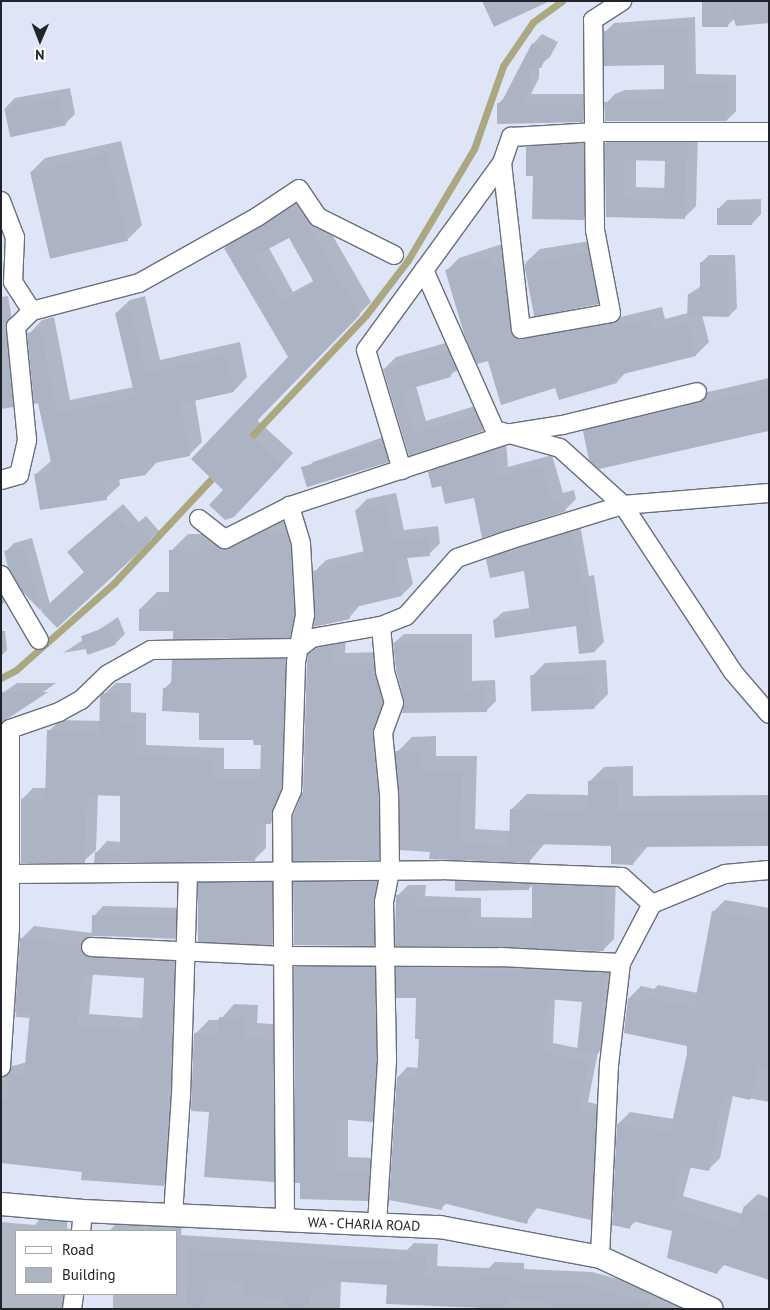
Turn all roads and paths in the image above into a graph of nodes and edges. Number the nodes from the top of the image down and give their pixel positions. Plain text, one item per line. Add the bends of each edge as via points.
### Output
1 (622, 1) edge
2 (596, 132) junction
3 (769, 132) edge
4 (502, 164) junction
5 (1, 201) edge
6 (394, 255) dead end
7 (424, 270) junction
8 (7, 283) edge
9 (32, 310) junction
10 (697, 392) dead end
11 (512, 433) junction
12 (402, 470) junction
13 (1, 480) edge
14 (769, 493) edge
15 (623, 505) junction
16 (290, 506) junction
17 (198, 519) dead end
18 (1, 575) edge
19 (381, 626) junction
20 (39, 640) dead end
21 (299, 648) junction
22 (769, 714) edge
23 (6, 730) edge
24 (769, 870) edge
25 (390, 871) junction
26 (284, 872) junction
27 (11, 874) junction
28 (188, 875) junction
29 (652, 904) junction
30 (91, 947) dead end
31 (186, 952) junction
32 (284, 956) junction
33 (386, 956) junction
34 (621, 963) junction
35 (1, 1067) edge
36 (1, 1204) edge
37 (173, 1215) junction
38 (286, 1220) junction
39 (82, 1221) edge
40 (377, 1224) junction
41 (600, 1257) junction
42 (74, 1295) edge
43 (72, 1309) edge
44 (712, 1309) edge

1 - 2 street via 594,20
2 - 3 street
2 - 4 street via 511,137
2 - 4 street via 595,230 611,313 521,328
4 - 7 street
5 - 8 street via 15,237
6 - 9 street via 318,217 299,189 257,217 139,283
7 - 11 street via 495,430
7 - 12 street via 366,350
8 - 9 street
9 - 13 street via 16,327 27,440 19,475
10 - 11 street via 562,425
11 - 12 street
11 - 15 street via 560,448
12 - 16 street
14 - 15 street
15 - 19 street via 457,558 406,616
15 - 22 street via 733,672
16 - 17 street via 225,539
16 - 21 street via 302,552 305,616
18 - 20 street
19 - 21 street via 312,638
19 - 25 street via 385,671 394,703 383,733 389,794
21 - 23 street via 151,650 108,674 81,700 59,712
21 - 26 street via 292,791 282,814
23 - 27 street
24 - 29 street via 725,874
25 - 26 street
25 - 29 street via 622,877
25 - 33 street via 384,902
26 - 28 street
26 - 32 street
27 - 28 street
27 - 35 street
28 - 31 street
29 - 34 street
30 - 31 street
31 - 32 street
31 - 37 street
32 - 33 street
32 - 38 street
33 - 34 street
33 - 40 street via 387,1059
34 - 41 street via 609,1064
36 - 39 street, WA - CHARIA ROAD
37 - 38 street, WA - CHARIA ROAD
37 - 39 street, WA - CHARIA ROAD
38 - 40 street, WA - CHARIA ROAD
40 - 41 street, WA - CHARIA ROAD via 440,1227
41 - 44 street, WA - CHARIA ROAD
42 - 43 street

